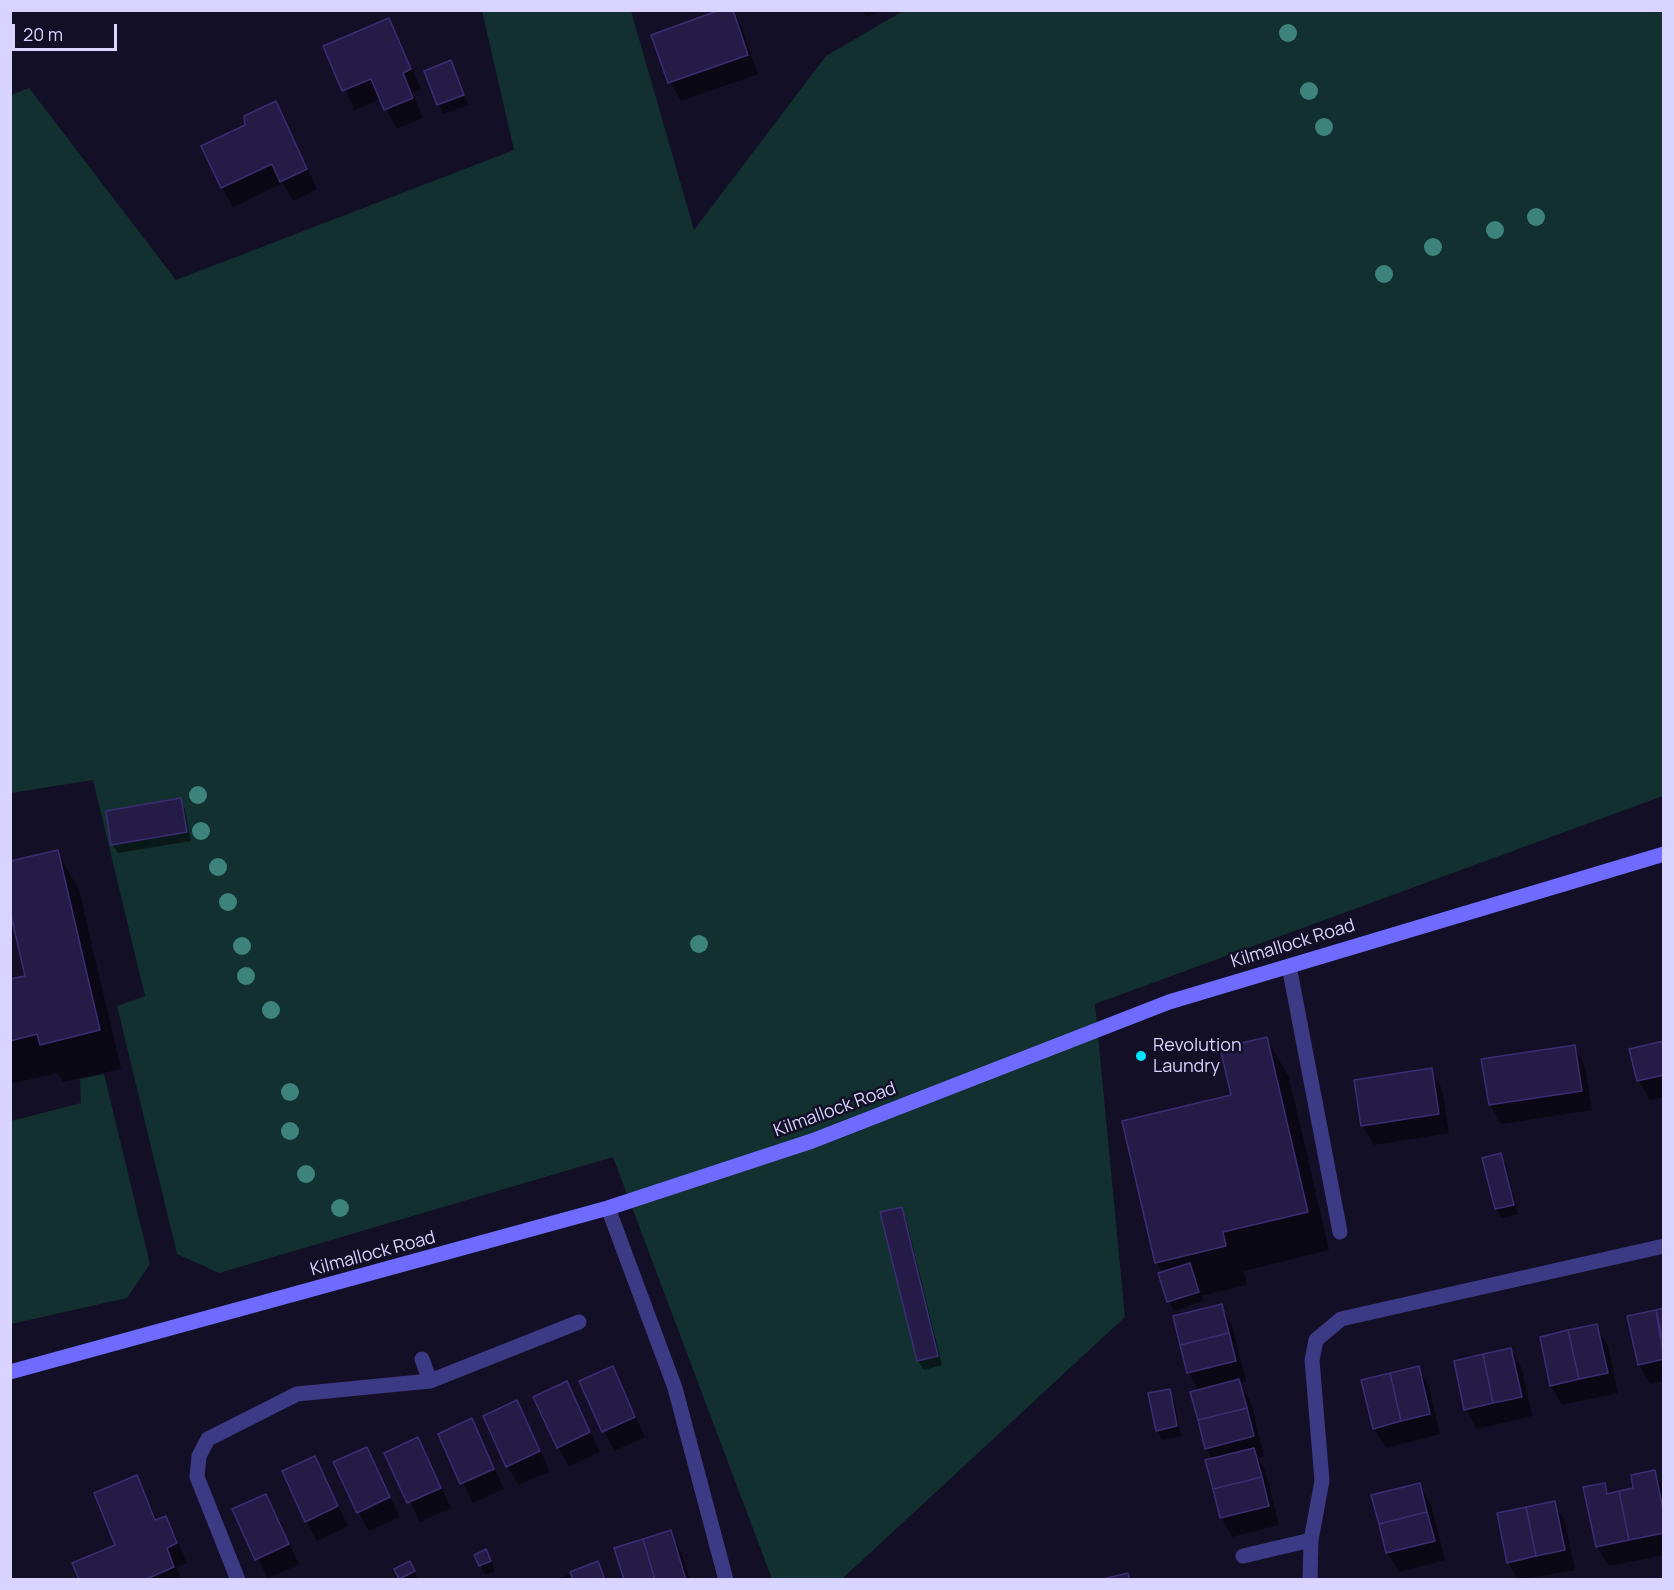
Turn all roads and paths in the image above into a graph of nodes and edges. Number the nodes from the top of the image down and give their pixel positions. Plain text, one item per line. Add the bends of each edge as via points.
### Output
1 (1664, 854) edge
2 (1289, 966) junction
3 (608, 1208) junction
4 (1340, 1232) dead end
5 (1664, 1246) edge
6 (579, 1322) dead end
7 (422, 1359) dead end
8 (10, 1372) edge
9 (430, 1381) junction
10 (1311, 1540) junction
11 (1243, 1556) dead end
12 (238, 1580) edge
13 (726, 1580) edge
14 (1310, 1580) edge

1 - 2 main road, Kilmallock Road
2 - 3 main road, Kilmallock Road via 1169,1002 812,1141
2 - 4 street
3 - 8 main road, Kilmallock Road
3 - 13 street via 675,1388
5 - 10 street via 1341,1319 1316,1340 1312,1360 1322,1481
6 - 9 street
7 - 9 street
9 - 12 street via 297,1394 208,1439 199,1456 197,1477
10 - 11 street
10 - 14 street

